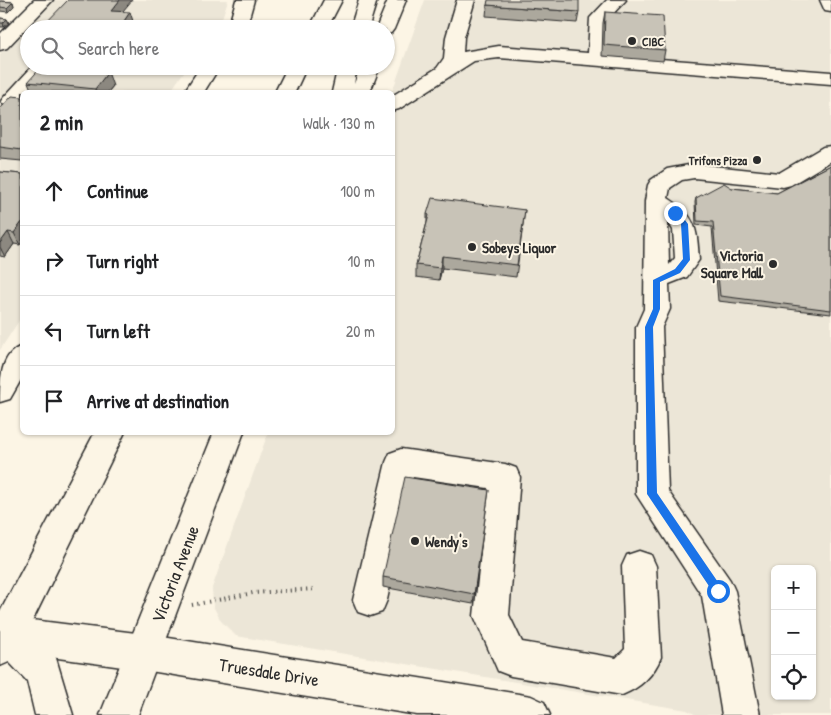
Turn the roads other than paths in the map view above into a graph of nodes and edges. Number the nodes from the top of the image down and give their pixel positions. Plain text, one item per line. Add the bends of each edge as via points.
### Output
1 (44, 0) edge
2 (245, 0) edge
3 (332, 0) edge
4 (368, 0) edge
5 (397, 0) edge
6 (466, 0) edge
7 (617, 0) edge
8 (829, 0) edge
9 (831, 7) edge
10 (24, 20) edge
11 (240, 20) edge
12 (322, 20) edge
13 (362, 20) edge
14 (389, 20) edge
15 (20, 24) edge
16 (0, 44) edge
17 (596, 60) junction
18 (446, 69) junction
19 (34, 75) edge
20 (206, 75) edge
21 (294, 75) edge
22 (346, 75) edge
23 (367, 75) edge
24 (831, 78) edge
25 (21, 90) edge
26 (195, 90) edge
27 (286, 90) edge
28 (342, 90) edge
29 (361, 90) edge
30 (20, 91) edge
31 (20, 102) edge
32 (395, 103) edge
33 (831, 152) edge
34 (20, 359) edge
35 (0, 391) edge
36 (108, 435) edge
37 (228, 435) edge
38 (639, 566) dead end
39 (370, 600) dead end
40 (2, 638) edge
41 (144, 652) junction
42 (54, 715) edge
43 (119, 715) edge
44 (531, 715) edge
45 (741, 715) edge

1 - 10 main road
2 - 11 main road
3 - 12 main road
4 - 13 main road
5 - 14 main road
6 - 18 main road via 454,37 453,58
7 - 17 main road via 599,18
8 - 9 main road
15 - 16 main road
17 - 18 main road via 499,52 468,56
17 - 24 main road
18 - 32 main road
19 - 25 main road
20 - 26 main road
21 - 27 main road
22 - 28 main road
23 - 29 main road
30 - 31 main road via 11,101
33 - 45 main road via 783,180 694,172 675,174 659,185 656,201 657,309 649,327 652,494 718,591
34 - 35 main road
36 - 40 main road
37 - 41 main road, Victoria Avenue
38 - 39 main road via 643,658 622,677 511,658 492,616 506,477 401,462
40 - 41 main road, Truesdale Drive
40 - 42 main road via 43,671
41 - 43 main road, Victoria Avenue
41 - 44 main road, Truesdale Drive

